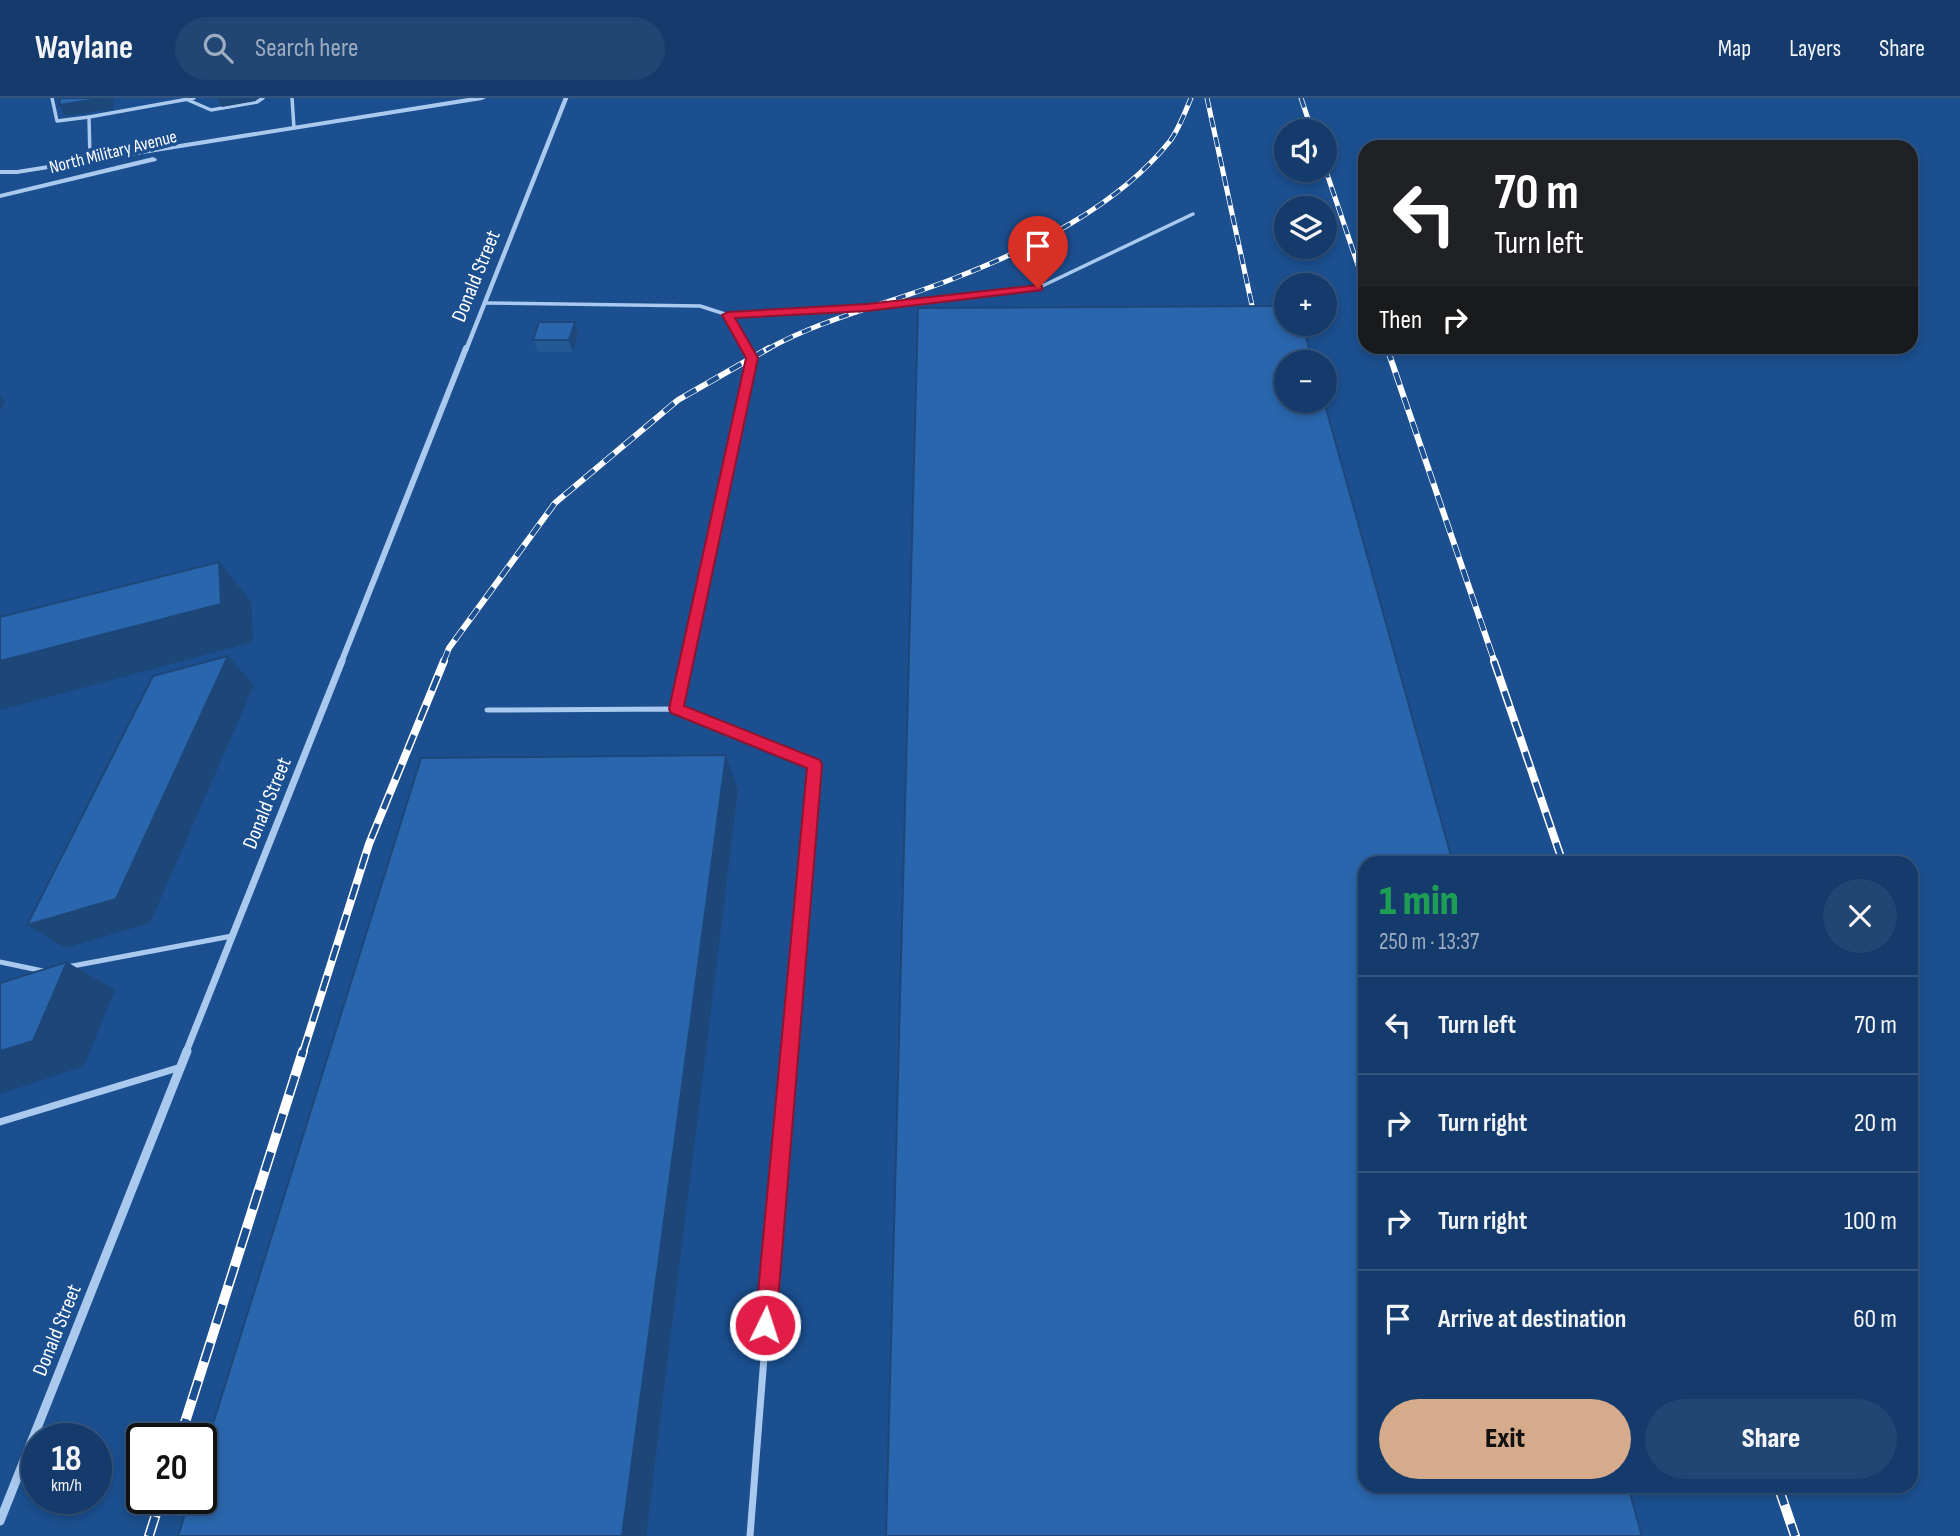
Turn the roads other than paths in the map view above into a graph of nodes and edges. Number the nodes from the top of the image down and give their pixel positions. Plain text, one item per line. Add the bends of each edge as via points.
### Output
1 (145, 98) edge
2 (194, 98) edge
3 (263, 98) edge
4 (292, 98) edge
5 (482, 98) edge
6 (566, 98) edge
7 (186, 99) edge
8 (52, 100) edge
9 (60, 100) edge
10 (145, 108) junction
11 (89, 117) junction
12 (294, 128) junction
13 (233, 139) junction
14 (90, 161) junction
15 (0, 172) edge
16 (0, 196) edge
17 (1194, 214) dead end
18 (485, 303) junction
19 (728, 315) junction
20 (676, 709) junction
21 (487, 710) dead end
22 (232, 936) junction
23 (0, 962) edge
24 (181, 1067) junction
25 (0, 1122) edge
26 (0, 1521) edge
27 (750, 1536) edge

1 - 10 lane
2 - 7 lane
3 - 7 lane via 211,110
4 - 12 lane
5 - 12 street, North Military Avenue
6 - 18 street, Donald Street
7 - 10 lane
8 - 9 lane
8 - 11 lane via 57,121
10 - 11 lane
11 - 14 lane
12 - 13 street, North Military Avenue
13 - 14 street, North Military Avenue
13 - 16 street, North Military Avenue
14 - 15 street, North Military Avenue
17 - 19 lane via 1038,288 867,308
18 - 19 lane via 700,306
18 - 22 street, Donald Street
19 - 20 lane via 752,358
20 - 21 lane
20 - 27 lane via 815,765 777,1167
22 - 23 lane via 41,971
22 - 24 street, Donald Street
24 - 25 lane
24 - 26 street, Donald Street

